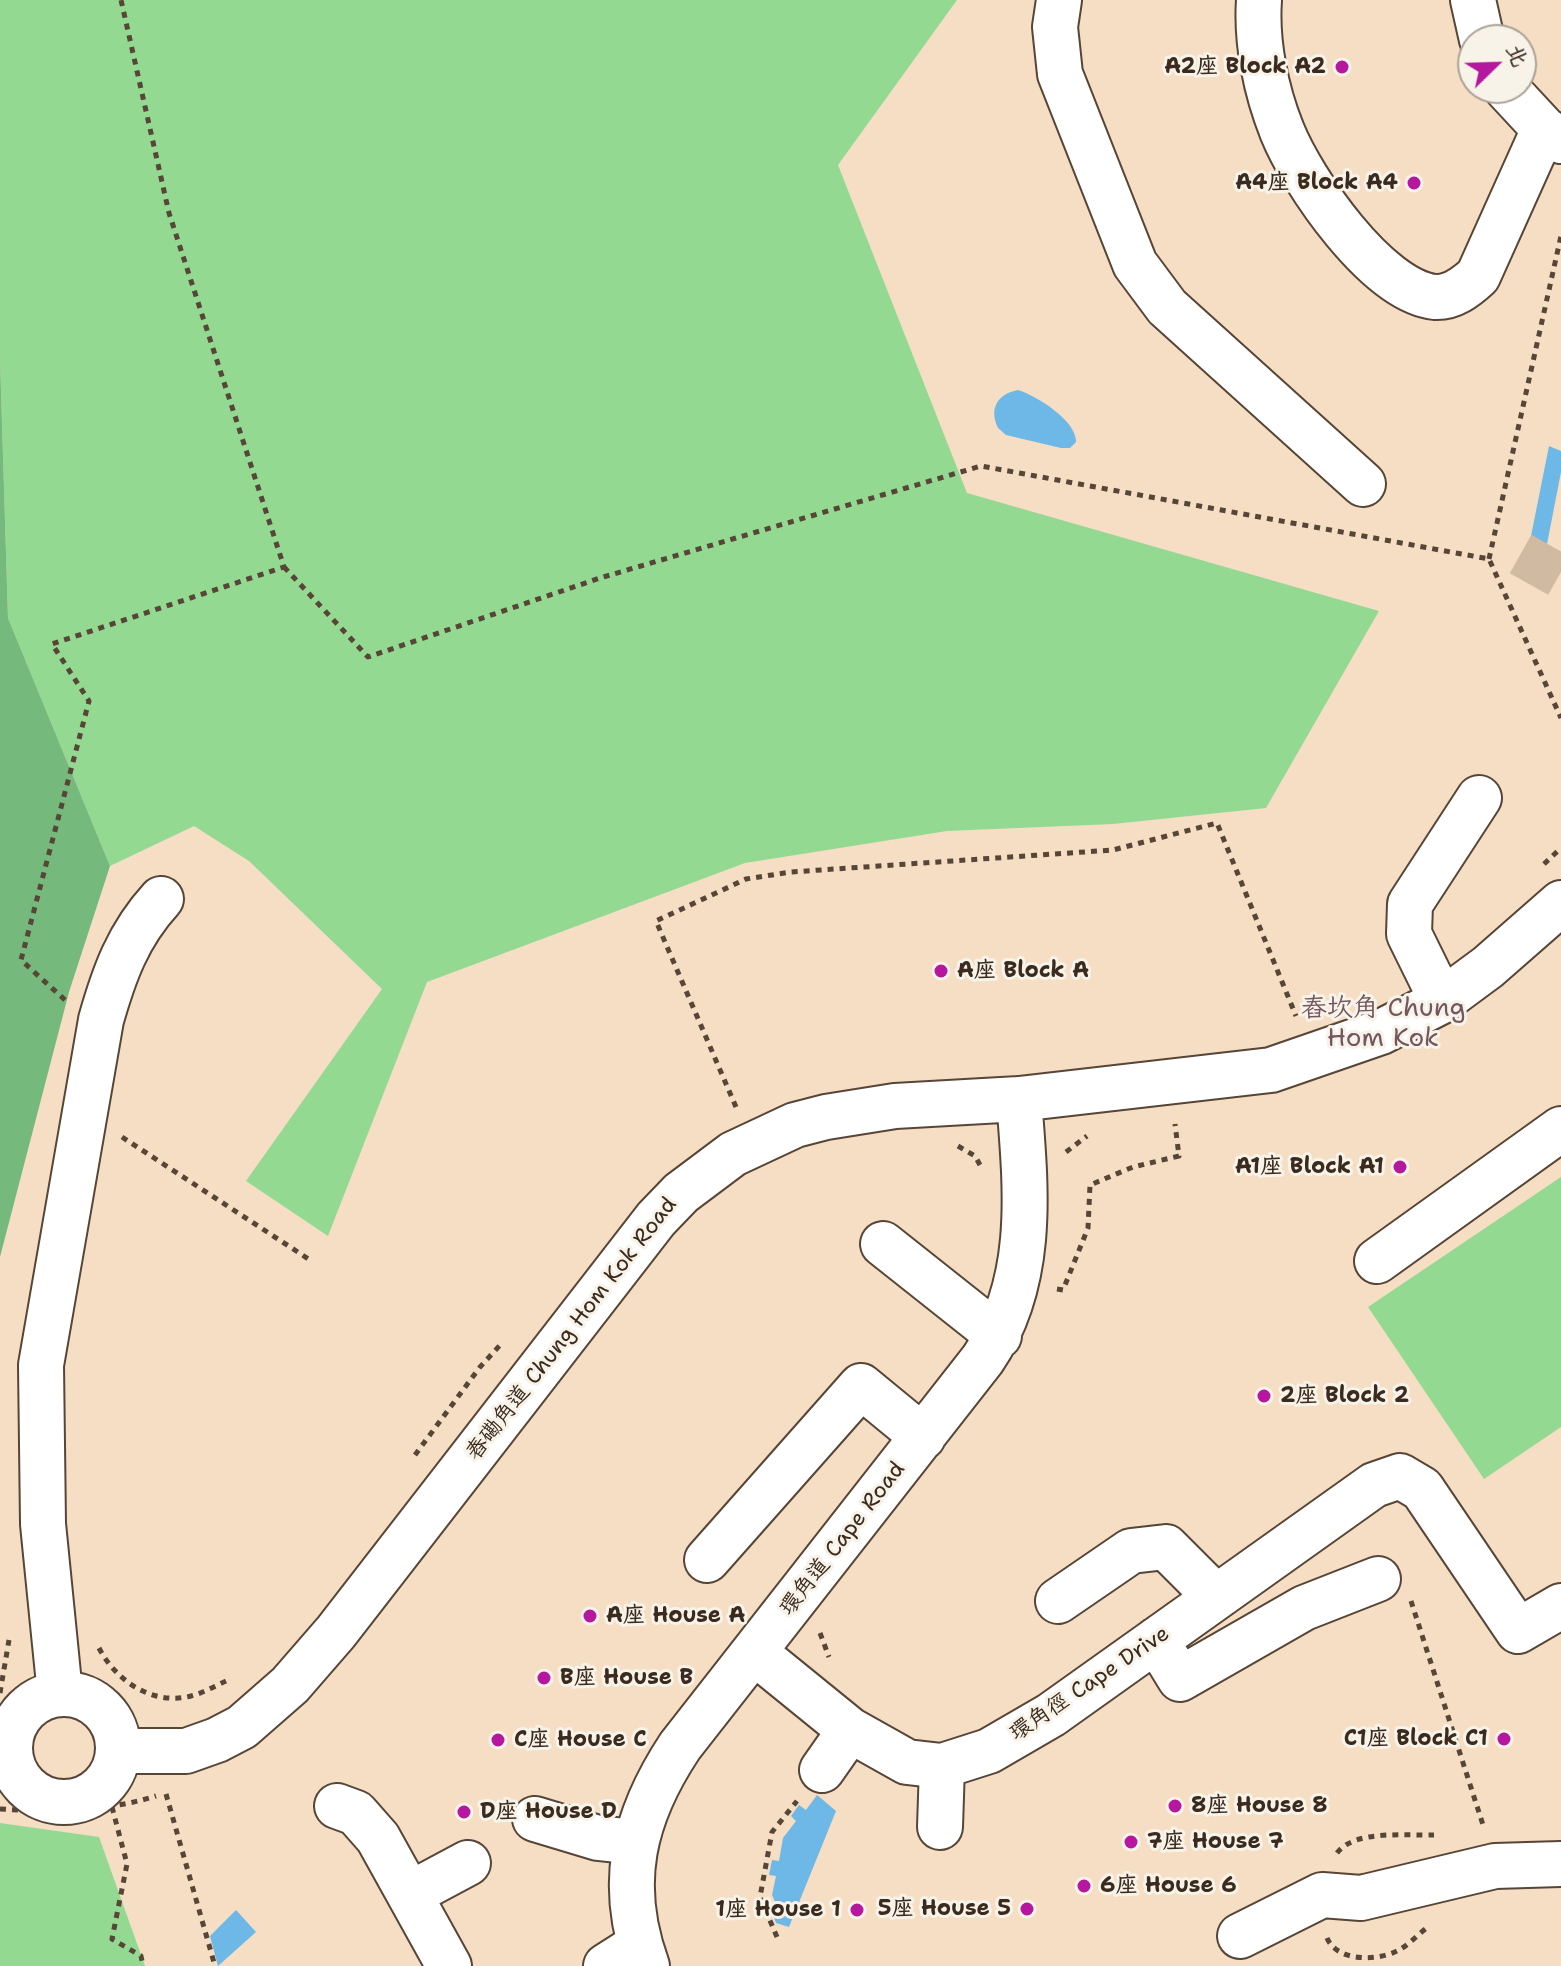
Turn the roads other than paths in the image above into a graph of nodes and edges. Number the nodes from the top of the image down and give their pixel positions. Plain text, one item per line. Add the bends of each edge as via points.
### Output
1 (1059, 0) edge
2 (1259, 0) edge
3 (1473, 0) edge
4 (1478, 24) edge
5 (1522, 104) edge
6 (1552, 135) edge
7 (1363, 484) dead end
8 (1479, 798) dead end
9 (1551, 885) edge
10 (161, 899) dead end
11 (1442, 1001) junction
12 (1019, 1099) junction
13 (1561, 1129) edge
14 (883, 1244) dead end
15 (1377, 1261) dead end
16 (999, 1336) junction
17 (923, 1437) junction
18 (707, 1560) dead end
19 (1378, 1579) dead end
20 (1216, 1597) junction
21 (1058, 1601) dead end
22 (1561, 1606) edge
23 (1156, 1640) junction
24 (754, 1652) junction
25 (60, 1694) junction
26 (850, 1730) junction
27 (118, 1751) junction
28 (6, 1759) edge
29 (942, 1766) junction
30 (812, 1782) road end
31 (337, 1806) dead end
32 (535, 1819) dead end
33 (940, 1827) dead end
34 (635, 1842) junction
35 (468, 1863) dead end
36 (1561, 1864) edge
37 (410, 1894) junction
38 (1240, 1936) dead end
39 (631, 1959) edge
40 (449, 1966) edge

1 - 7 street via 1055,27 1060,74 1135,264 1167,307
2 - 6 street via 1269,92 1301,170 1350,238 1414,291 1437,297 1460,292 1478,276
3 - 4 street
5 - 6 street
8 - 11 street via 1410,904 1409,934
9 - 11 street, 舂磡角道 Chung Hom Kok Road
10 - 25 street via 131,938 101,1020 41,1365 43,1524
11 - 12 street, 舂磡角道 Chung Hom Kok Road via 1381,1032 1271,1070
12 - 16 street, 環角道 Cape Road via 1025,1230 1017,1288
12 - 27 street, 舂磡角道 Chung Hom Kok Road via 895,1106 826,1117 762,1139 707,1171 631,1249 290,1685 242,1727 196,1748
13 - 15 street
14 - 16 street
16 - 17 street, 環角道 Cape Road
17 - 18 street via 861,1386
17 - 24 street, 環角道 Cape Road
19 - 23 street via 1304,1608 1180,1679
20 - 21 street via 1166,1547 1131,1551
20 - 22 street, 環角徑 Cape Drive via 1374,1485 1400,1476 1422,1489 1518,1631
20 - 23 street, 環角徑 Cape Drive
23 - 29 street, 環角徑 Cape Drive via 989,1751
24 - 26 street, 環角徑 Cape Drive
24 - 34 street, 環角道 Cape Road via 654,1786
25 - 27 street via 95,1704 112,1725
25 - 28 street via 27,1709 16,1723
26 - 29 street, 環角徑 Cape Drive via 907,1762
26 - 30 street
27 - 28 street via 105,1784 76,1801 59,1803 28,1788
29 - 33 street
31 - 37 street via 367,1824
32 - 34 street via 598,1838
34 - 39 street, 環角道 Cape Road
35 - 37 street
36 - 38 street via 1495,1866 1361,1898 1322,1895
37 - 40 street

